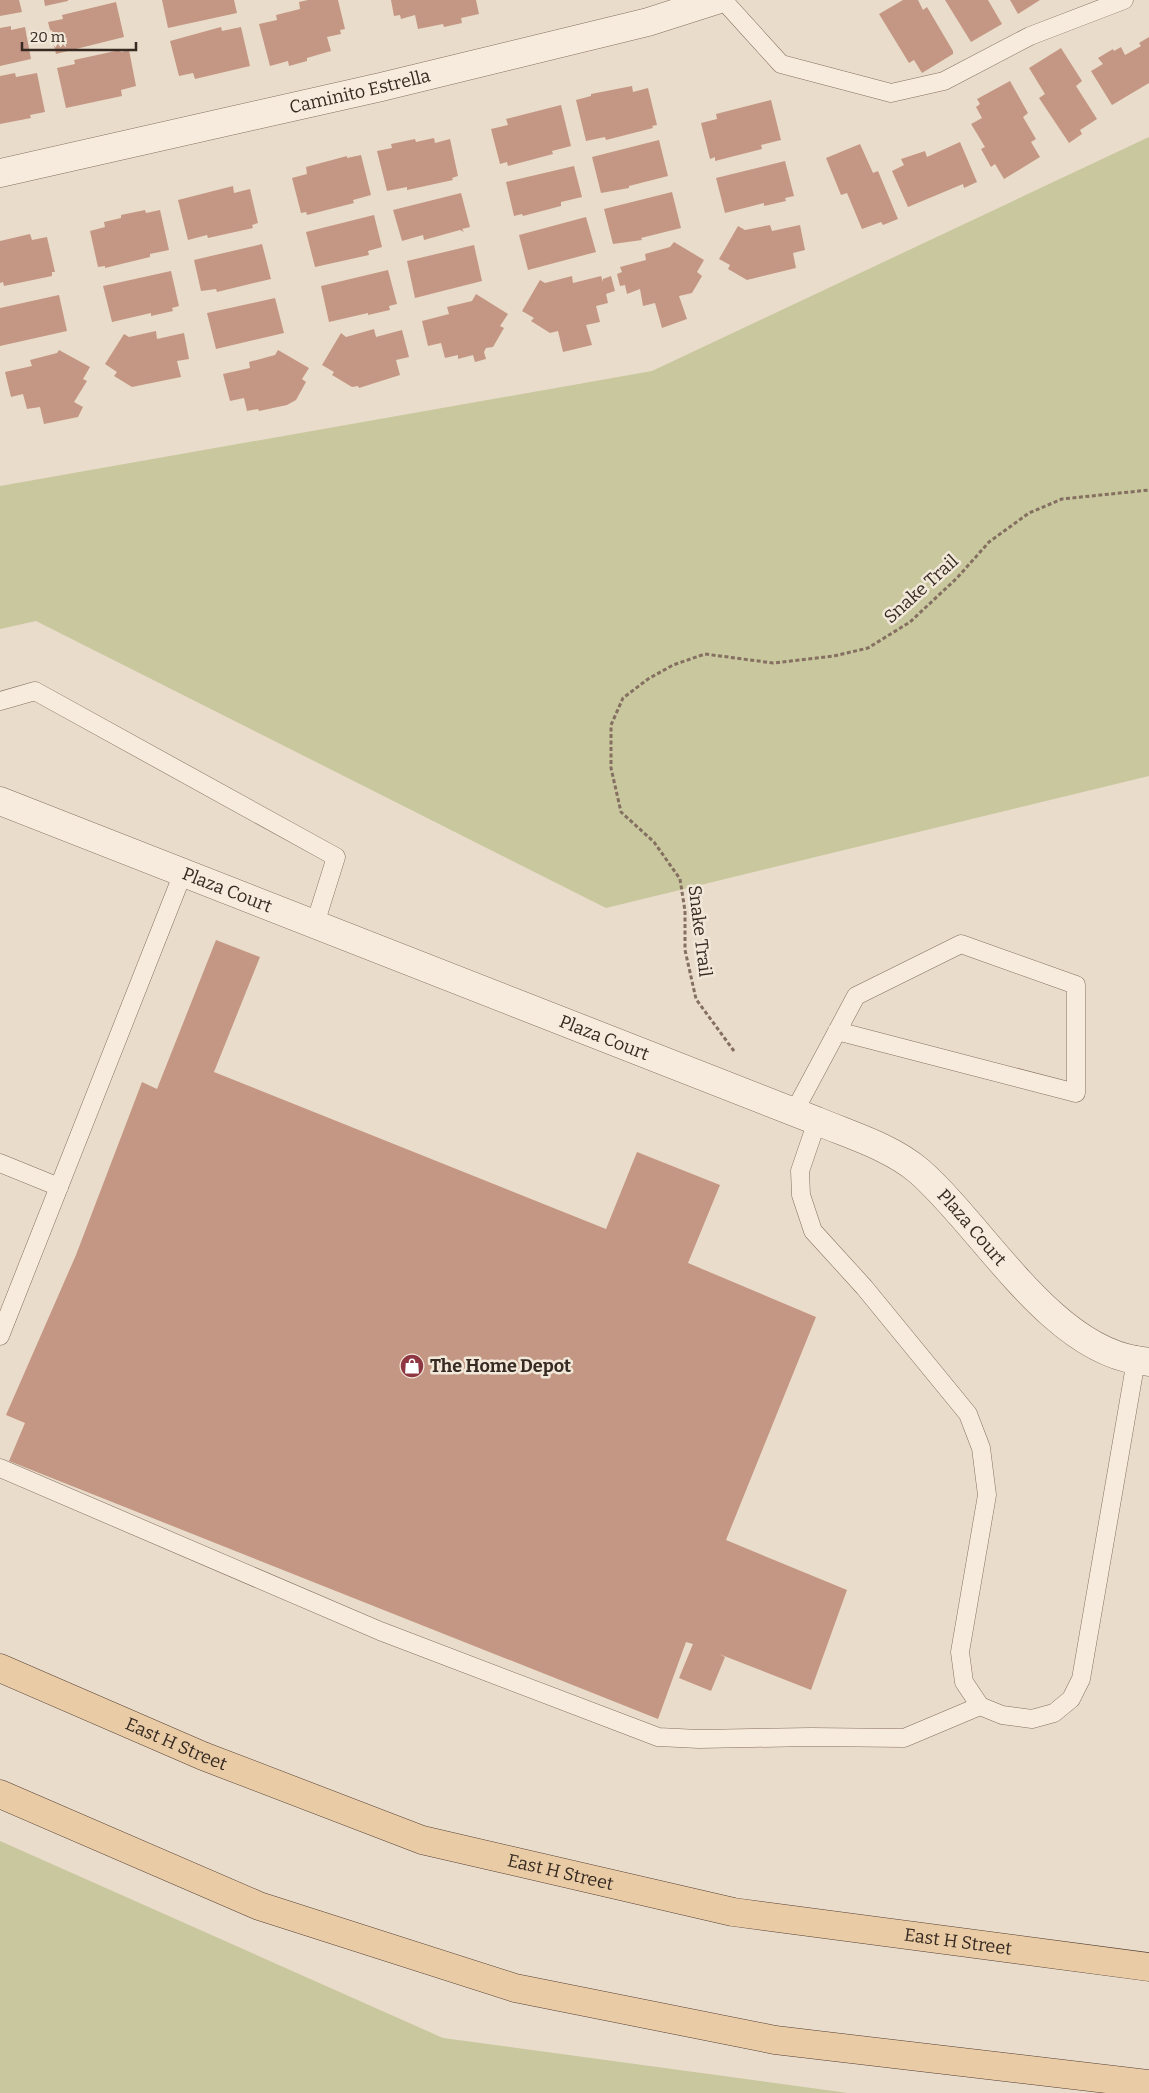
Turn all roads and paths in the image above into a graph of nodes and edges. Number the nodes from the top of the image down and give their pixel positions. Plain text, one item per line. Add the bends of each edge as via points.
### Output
1 (717, 0) edge
2 (723, 0) edge
3 (1124, 0) edge
4 (0, 173) edge
5 (1149, 490) edge
6 (0, 700) edge
7 (0, 801) edge
8 (183, 872) junction
9 (315, 924) junction
10 (837, 1031) junction
11 (739, 1058) dead end
12 (805, 1116) junction
13 (0, 1163) edge
14 (59, 1187) junction
15 (0, 1336) edge
16 (1143, 1361) edge
17 (0, 1468) edge
18 (0, 1668) edge
19 (980, 1706) junction
20 (0, 1794) edge
21 (1149, 1967) edge
22 (1149, 2084) edge

1 - 4 street, Caminito Estrella via 648,22 381,87
2 - 3 lane via 782,64 891,93 944,81 1030,36
5 - 11 path, Snake Trail via 1062,499 1029,513 989,542 957,578 910,622 868,648 834,656 773,663 706,654 672,665 623,698 611,726 611,768 622,812 654,842 680,879 685,912 685,950 696,1000
6 - 9 lane via 35,691 336,857
7 - 8 street, Plaza Court
8 - 9 street, Plaza Court
8 - 14 lane
9 - 12 street, Plaza Court
10 - 10 lane via 856,996 961,944 1076,985 1076,1093
10 - 12 lane
12 - 16 street, Plaza Court via 884,1150 918,1170 1056,1319 1115,1356
12 - 19 lane via 801,1195 813,1231 864,1287 968,1414 981,1448 987,1495 960,1652 964,1682
13 - 14 lane
14 - 15 lane
16 - 19 lane via 1081,1679 1071,1699 1054,1713 1032,1719
17 - 19 lane via 380,1631 658,1736 698,1739 904,1738
18 - 21 main road, East H Street via 203,1756 422,1840 733,1912
20 - 22 main road via 259,1906 515,1988 775,2040

